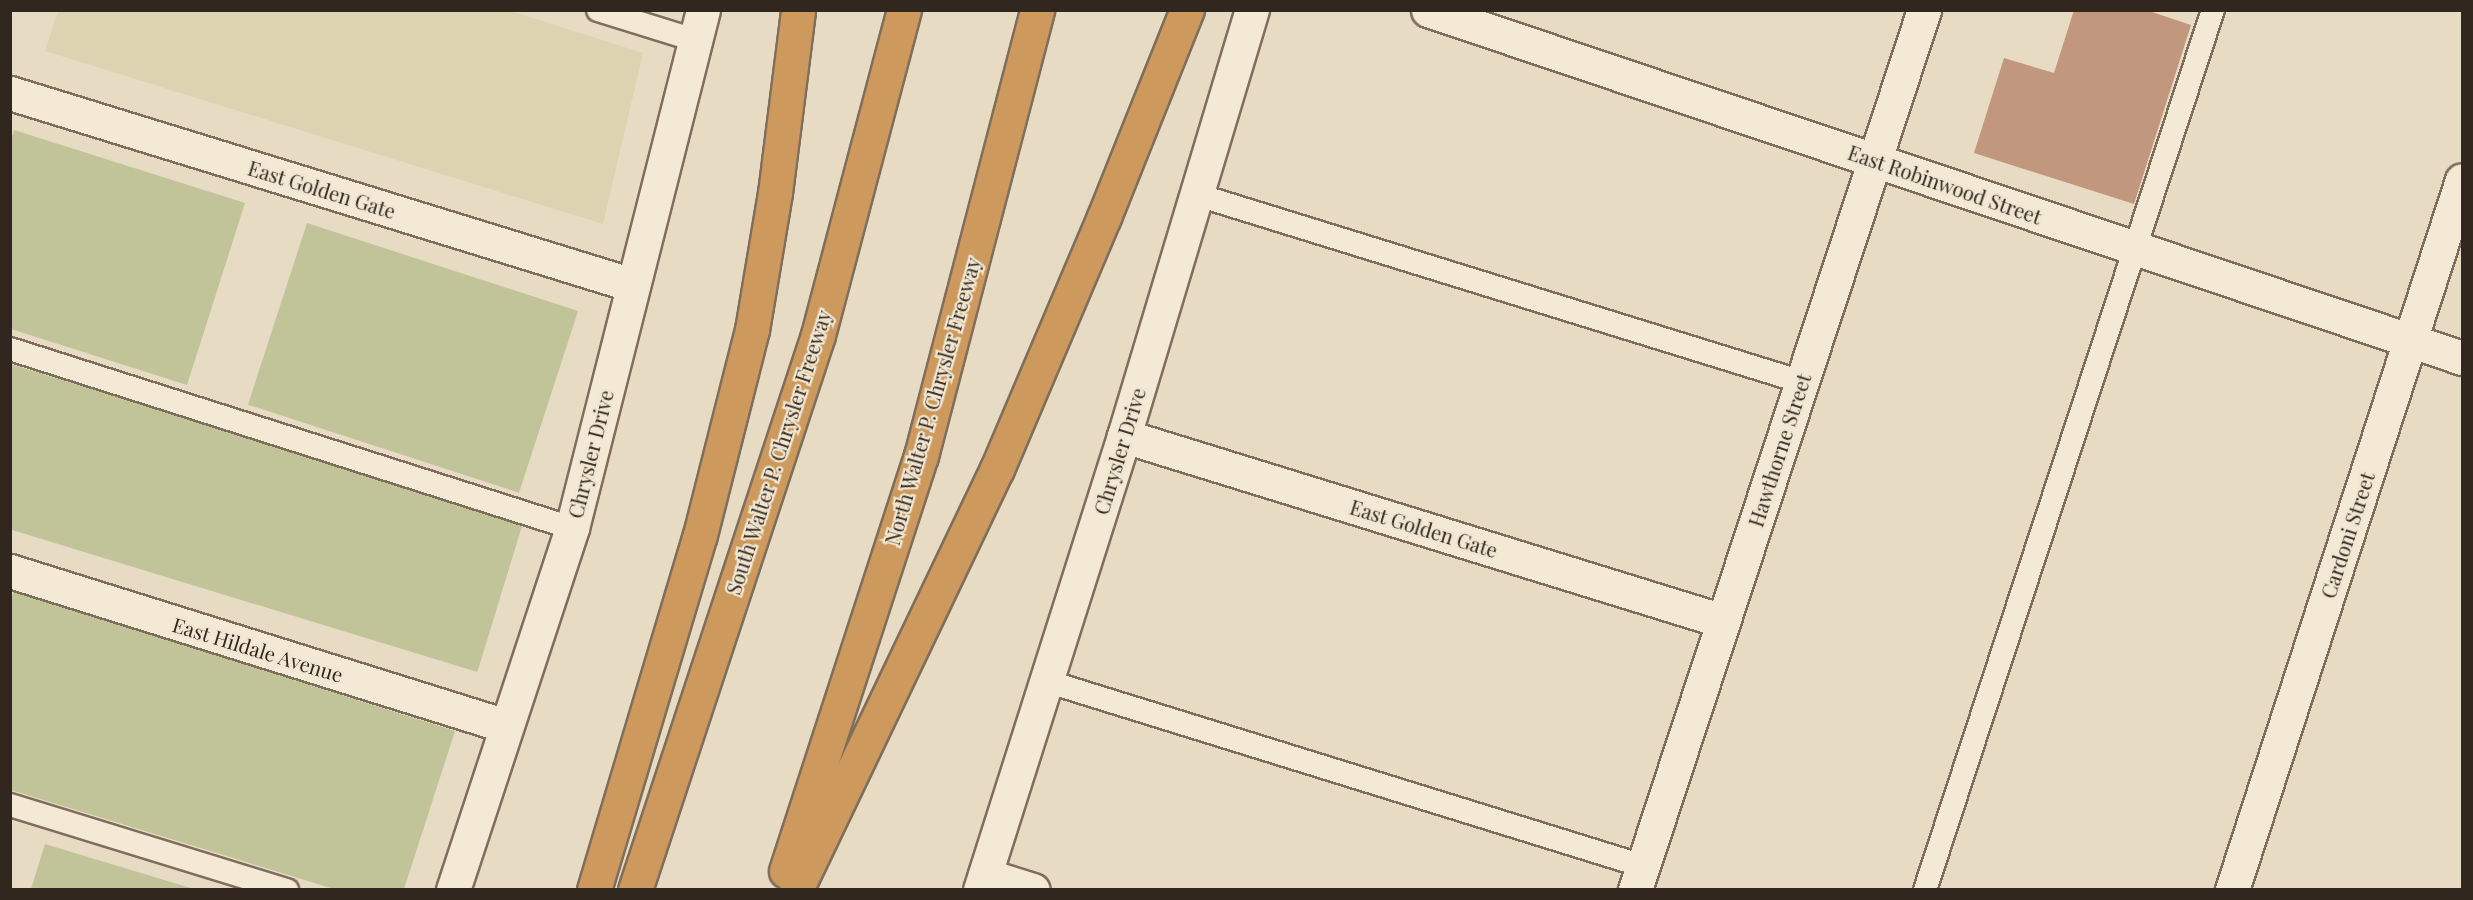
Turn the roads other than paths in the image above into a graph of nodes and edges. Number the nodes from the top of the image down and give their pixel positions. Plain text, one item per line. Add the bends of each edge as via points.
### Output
1 (598, 10) edge
2 (798, 10) edge
3 (904, 10) edge
4 (1037, 10) edge
5 (1187, 10) edge
6 (1252, 10) edge
7 (1428, 10) edge
8 (1924, 10) edge
9 (2213, 10) edge
10 (699, 25) edge
11 (10, 93) edge
12 (1875, 160) junction
13 (2463, 180) edge
14 (1198, 195) junction
15 (2135, 249) junction
16 (633, 285) junction
17 (2410, 342) junction
18 (10, 349) edge
19 (2463, 358) edge
20 (1802, 382) junction
21 (1124, 436) junction
22 (572, 528) junction
23 (10, 572) edge
24 (1723, 621) junction
25 (1046, 681) junction
26 (506, 726) junction
27 (10, 805) edge
28 (1639, 878) edge
29 (983, 882) edge
30 (287, 890) edge
31 (453, 890) edge
32 (594, 890) edge
33 (635, 890) edge
34 (780, 890) edge
35 (796, 890) edge
36 (1033, 890) edge
37 (1925, 890) edge
38 (2232, 890) edge

1 - 10 lane
2 - 32 highway via 775,193 752,330 700,535
3 - 33 highway, South Walter P. Chrysler Freeway via 818,334
4 - 34 highway, North Walter P. Chrysler Freeway via 921,456
5 - 35 highway via 997,469
6 - 14 street, Chrysler Drive
7 - 12 street, East Robinwood Street
8 - 12 street, Hawthorne Street
9 - 15 lane
10 - 16 street, Chrysler Drive
11 - 16 street, East Golden Gate
12 - 15 street, East Robinwood Street
12 - 20 street, Hawthorne Street
13 - 17 street, Cardoni Street
14 - 20 lane
14 - 21 street, Chrysler Drive
15 - 17 street, East Robinwood Street
15 - 37 lane
16 - 22 street, Chrysler Drive
17 - 19 street, East Robinwood Street
17 - 38 street, Cardoni Street
18 - 22 lane
20 - 24 street, Hawthorne Street
21 - 24 street, East Golden Gate
21 - 25 street, Chrysler Drive
22 - 26 street, Chrysler Drive
23 - 26 street, East Hildale Avenue
24 - 28 street, Hawthorne Street
25 - 28 lane
25 - 29 street, Chrysler Drive
26 - 31 street, Chrysler Drive
27 - 30 lane
29 - 36 street

